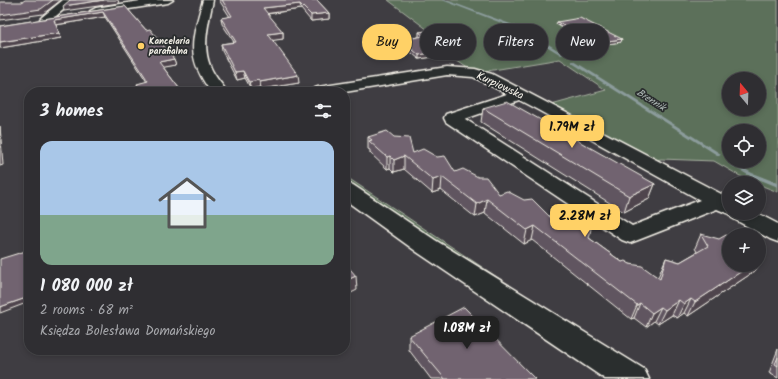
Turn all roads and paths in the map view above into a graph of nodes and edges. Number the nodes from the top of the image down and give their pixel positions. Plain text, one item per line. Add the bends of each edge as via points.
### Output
1 (70, 0) edge
2 (168, 0) edge
3 (208, 0) edge
4 (84, 13) edge
5 (69, 16) edge
6 (42, 20) joint
7 (215, 87) edge
8 (349, 87) edge
9 (519, 95) junction
10 (350, 193) edge
11 (722, 203) edge
12 (722, 205) edge
13 (753, 220) edge
14 (778, 234) edge
15 (632, 379) edge

1 - 6 street
2 - 4 main road
3 - 7 main road via 199,55
5 - 6 main road
8 - 9 street, Kurpiowska via 447,71 462,71 487,77
9 - 11 street, Kurpiowska
9 - 12 street via 452,118 630,235
10 - 15 main road via 426,246
13 - 14 street

